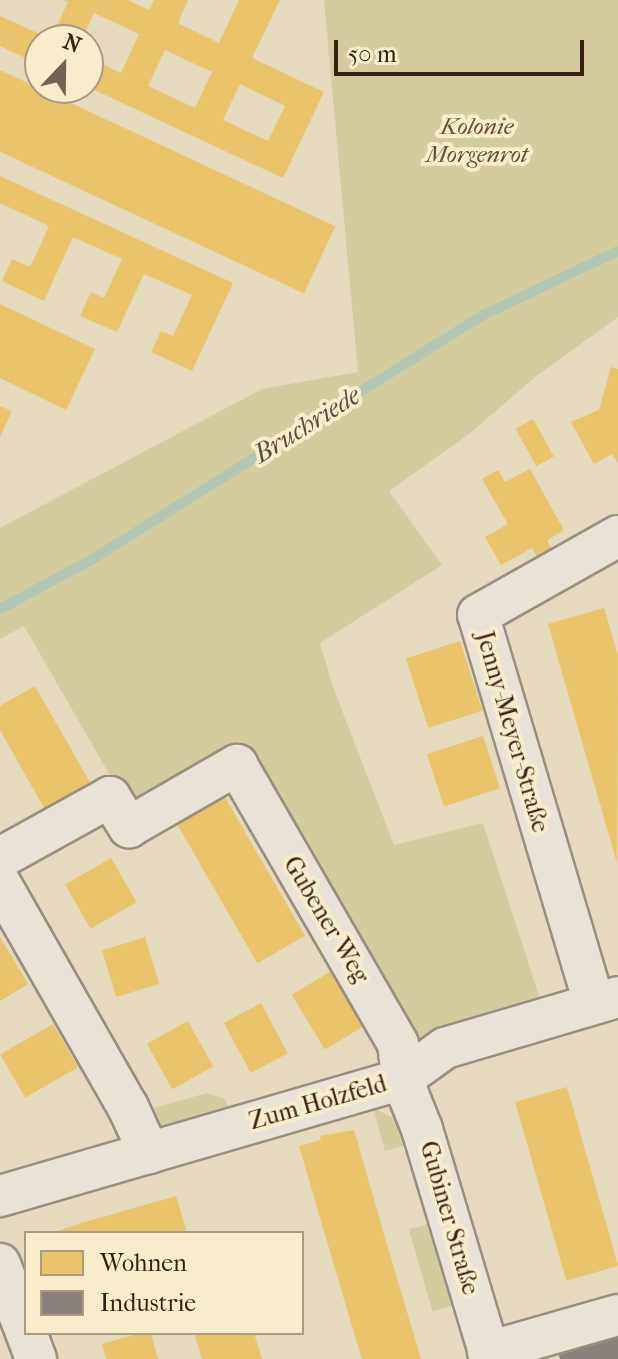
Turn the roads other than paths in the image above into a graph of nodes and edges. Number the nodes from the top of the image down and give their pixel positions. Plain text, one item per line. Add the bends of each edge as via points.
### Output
1 (618, 536) edge
2 (0, 858) edge
3 (0, 883) edge
4 (606, 1000) edge
5 (402, 1079) junction
6 (149, 1153) junction
7 (0, 1196) edge
8 (0, 1264) edge
9 (618, 1315) edge
10 (24, 1327) edge
11 (27, 1335) edge
12 (490, 1356) edge
13 (36, 1359) edge

1 - 4 street, Jenny-Meyer-Straße via 478,615
2 - 5 street, Gubener Weg via 110,797 129,827 237,765 398,1044
3 - 6 street
4 - 5 street, Zum Holzfeld via 445,1048
5 - 6 street, Zum Holzfeld
5 - 12 street, Gubiner Straße
6 - 7 street, Zum Holzfeld
8 - 10 street
9 - 12 street
11 - 13 street

